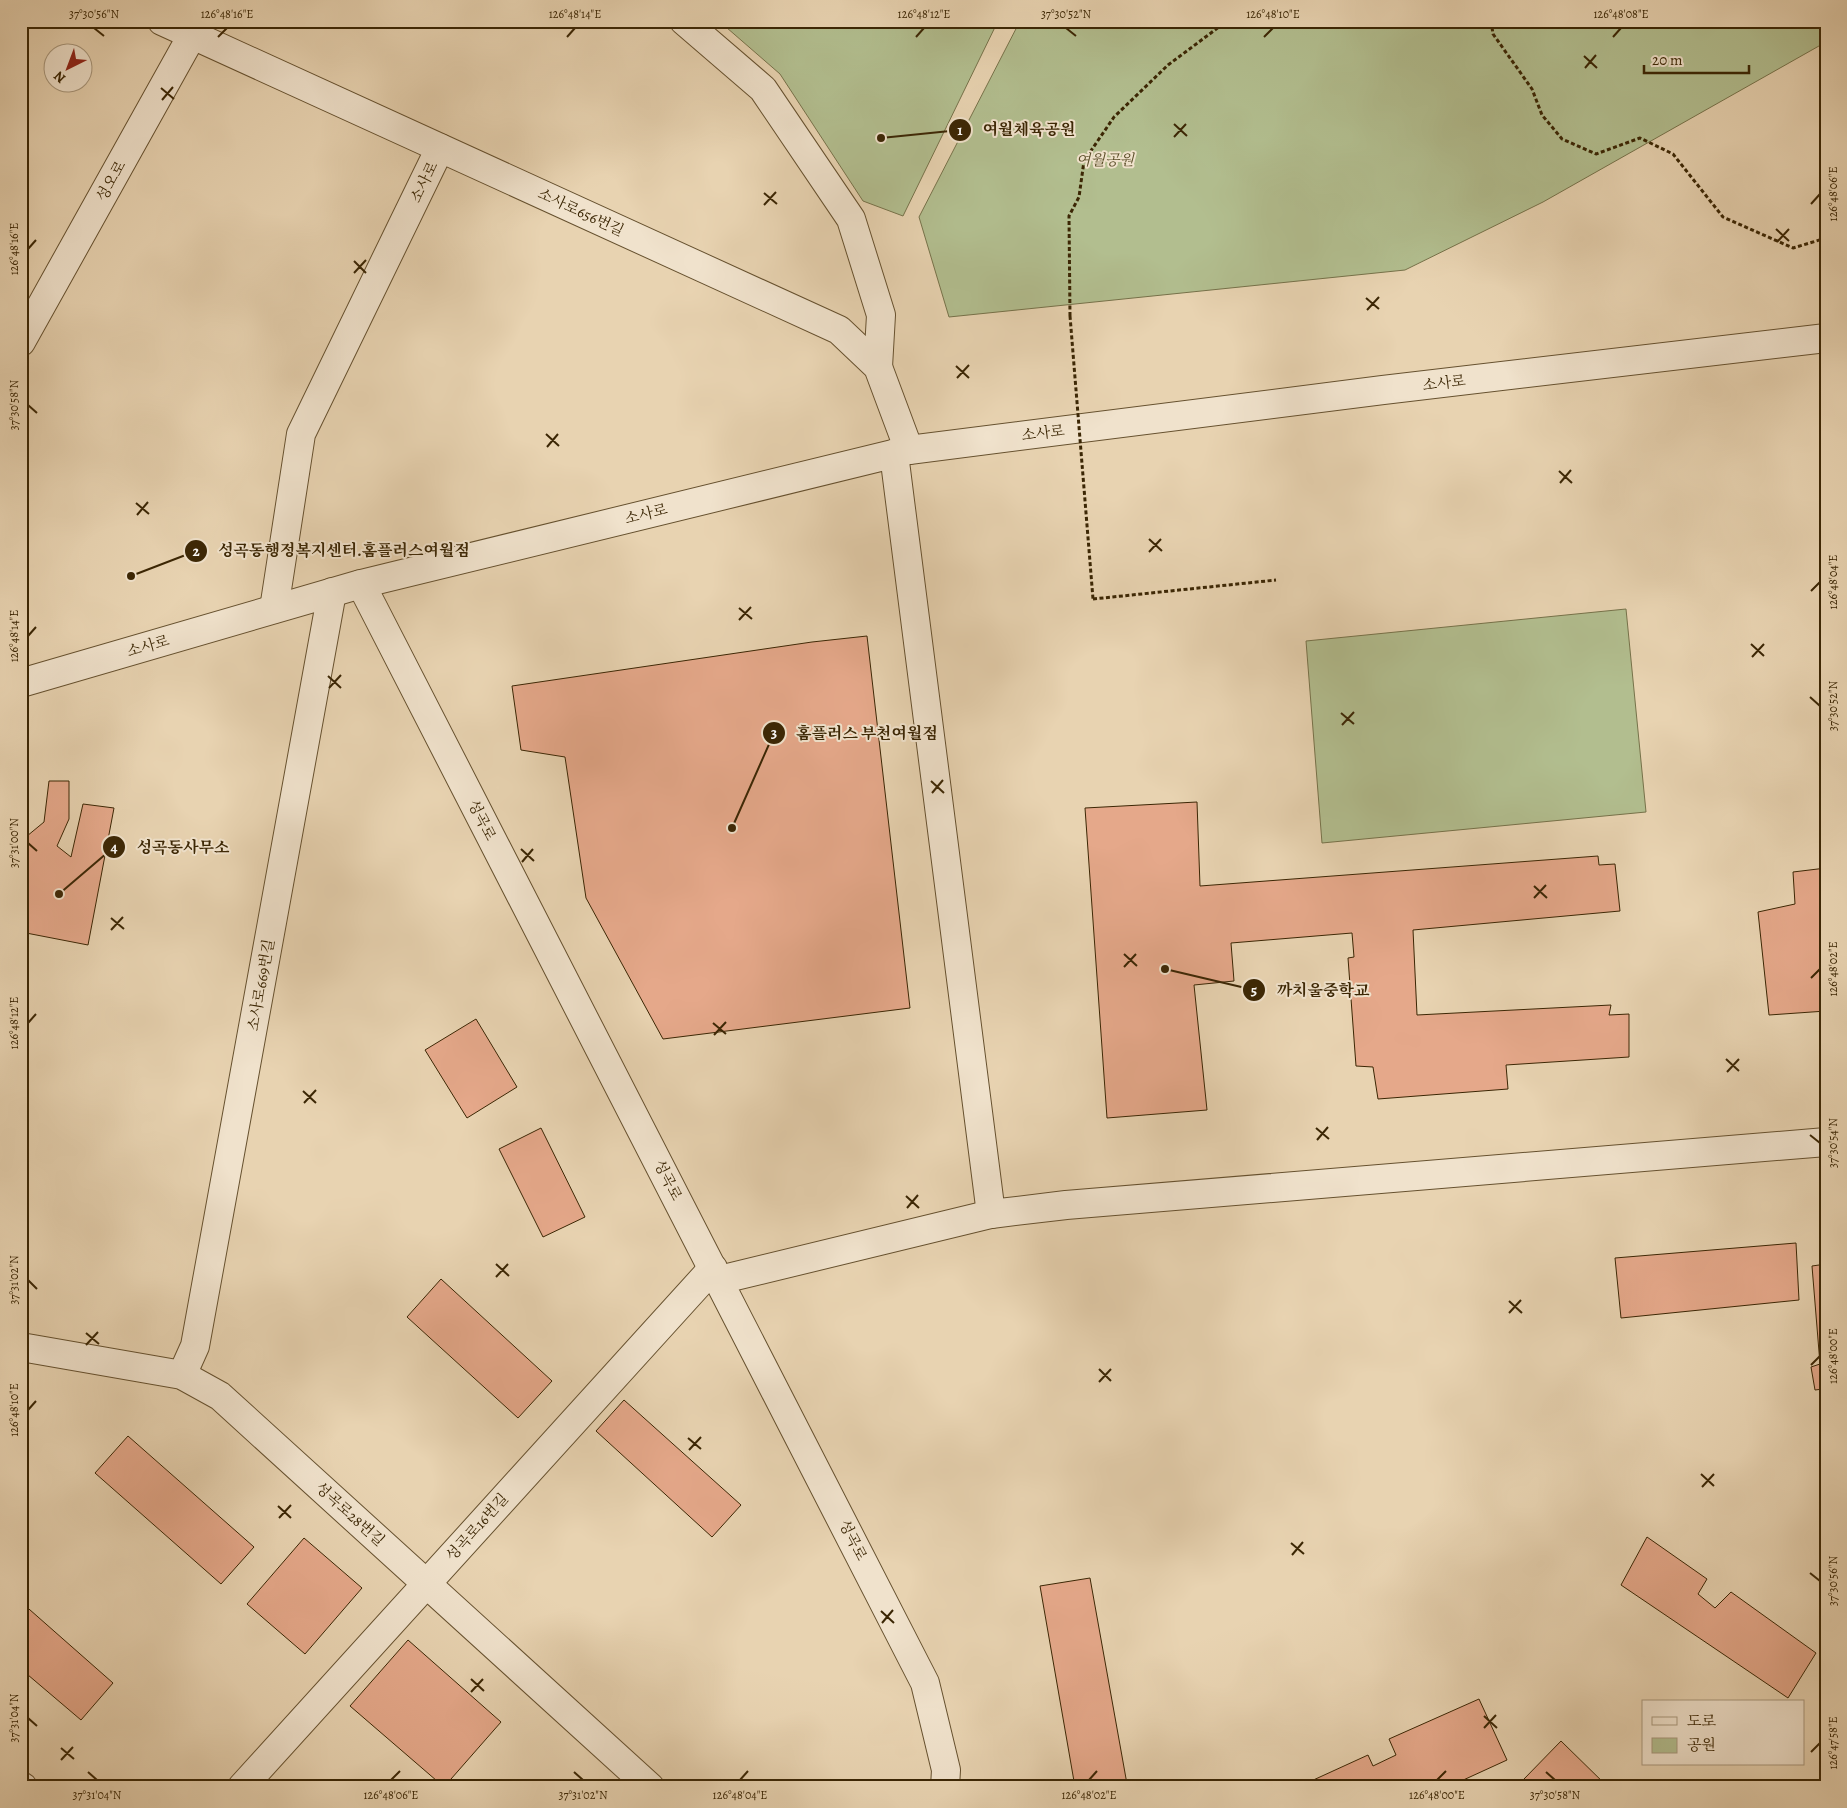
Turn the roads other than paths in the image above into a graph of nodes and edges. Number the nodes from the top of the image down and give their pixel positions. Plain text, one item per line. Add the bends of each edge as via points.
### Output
1 (162, 21) edge
2 (684, 21) edge
3 (196, 28) edge
4 (440, 148) junction
5 (1826, 338) edge
6 (21, 342) edge
7 (878, 366) junction
8 (901, 452) junction
9 (361, 584) junction
10 (332, 592) junction
11 (274, 609) junction
12 (21, 683) edge
13 (1826, 1142) edge
14 (991, 1214) junction
15 (716, 1274) junction
16 (21, 1347) edge
17 (182, 1375) junction
18 (426, 1583) junction
19 (634, 1782) edge
20 (242, 1787) edge
21 (945, 1787) edge

1 - 3 street, 소사로656번길
2 - 7 street via 763,89 851,219 880,315
3 - 4 street, 소사로656번길
3 - 6 street, 성오로
4 - 7 street, 소사로656번길 via 839,330
4 - 11 street, 소사로 via 301,434
5 - 8 street, 소사로 via 1383,390
7 - 8 street, 소사로656번길
8 - 9 street, 소사로
8 - 14 street, 소사로656번길
9 - 10 street, 소사로
9 - 15 street, 성곡로
10 - 11 street, 소사로
10 - 17 street, 소사로669번길 via 195,1346
11 - 12 street, 소사로
13 - 14 street via 1066,1205
14 - 15 street
15 - 18 street, 성곡로16번길
15 - 21 street, 성곡로 via 925,1682 946,1770
16 - 17 street, 성곡로28번길
17 - 18 street, 성곡로28번길 via 220,1396
18 - 19 street, 성곡로28번길
18 - 20 street, 성곡로16번길

